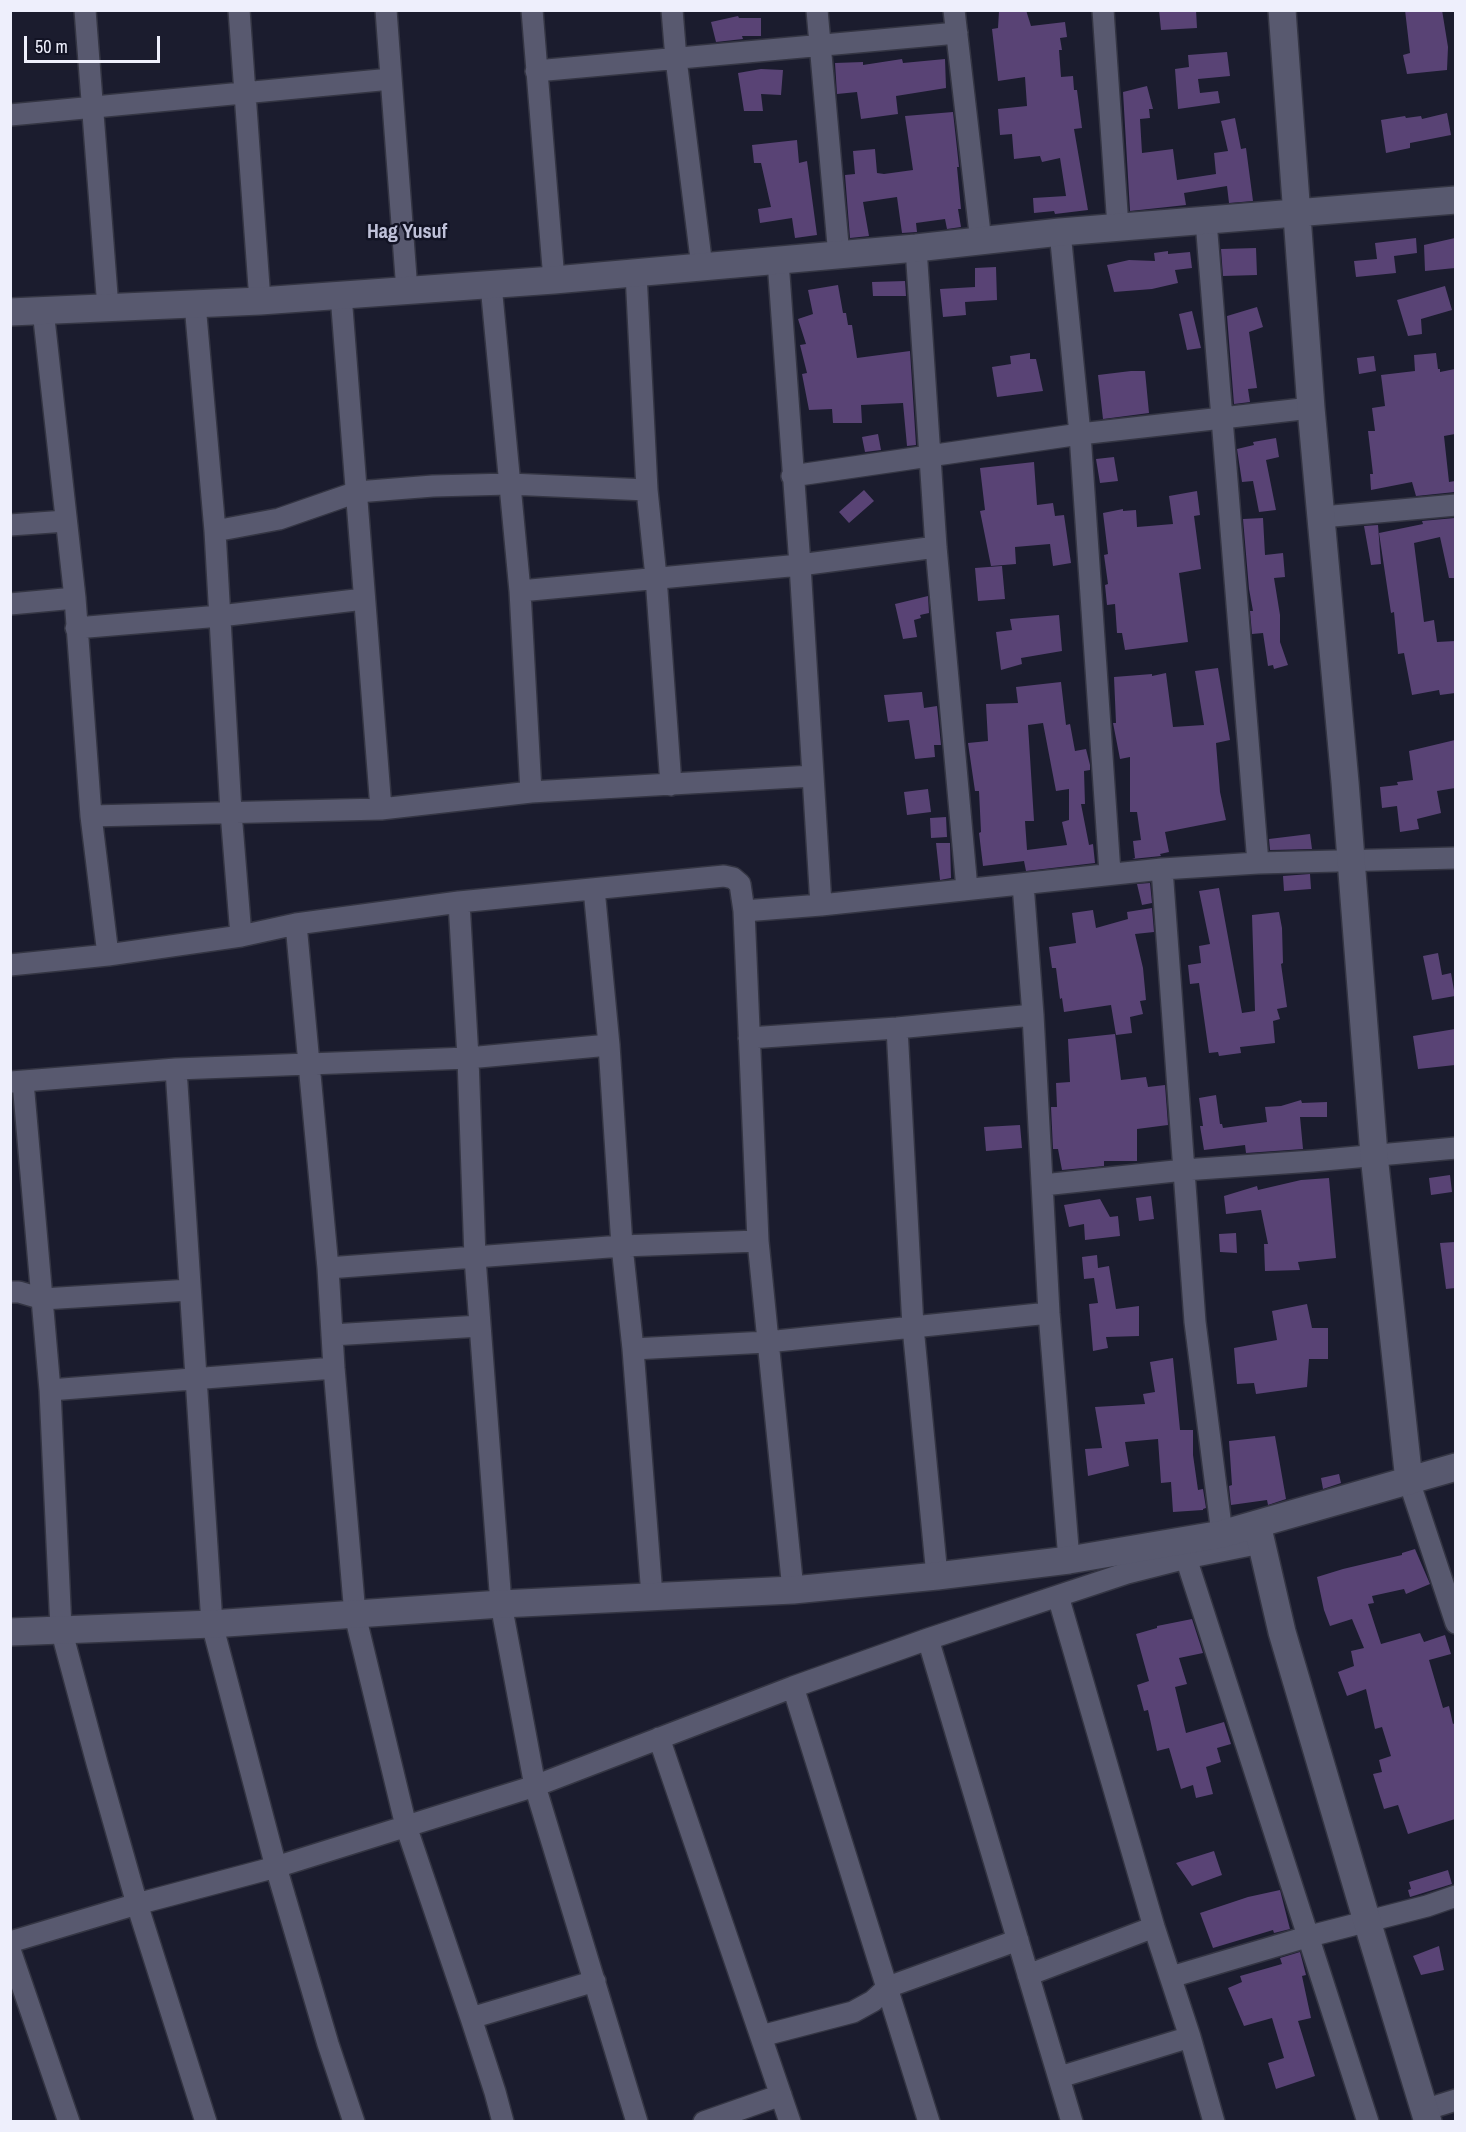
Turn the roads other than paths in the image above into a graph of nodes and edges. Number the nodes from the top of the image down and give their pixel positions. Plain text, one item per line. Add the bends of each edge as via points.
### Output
1 (85, 10) edge
2 (239, 10) edge
3 (386, 10) edge
4 (531, 10) edge
5 (672, 10) edge
6 (817, 10) edge
7 (954, 10) edge
8 (1103, 10) edge
9 (1282, 10) edge
10 (957, 33) junction
11 (820, 45) junction
12 (676, 58) junction
13 (536, 71) junction
14 (391, 79) junction
15 (245, 93) junction
16 (92, 108) junction
17 (10, 115) edge
18 (1455, 200) edge
19 (1296, 213) junction
20 (1206, 221) junction
21 (1118, 227) junction
22 (1060, 232) junction
23 (981, 242) junction
24 (916, 248) junction
25 (839, 256) junction
26 (778, 261) junction
27 (702, 267) junction
28 (636, 273) junction
29 (554, 280) junction
30 (490, 285) junction
31 (407, 291) junction
32 (341, 295) junction
33 (261, 301) junction
34 (195, 304) junction
35 (108, 308) junction
36 (43, 310) junction
37 (10, 312) edge
38 (1311, 408) junction
39 (1223, 417) junction
40 (1080, 434) junction
41 (930, 454) junction
42 (792, 476) junction
43 (509, 484) junction
44 (647, 490) junction
45 (357, 492) junction
46 (1455, 505) edge
47 (1322, 517) junction
48 (66, 521) junction
49 (10, 525) edge
50 (215, 531) junction
51 (936, 547) junction
52 (800, 565) junction
53 (656, 577) junction
54 (520, 591) junction
55 (75, 598) junction
56 (364, 599) junction
57 (10, 604) edge
58 (220, 616) junction
59 (76, 628) junction
60 (813, 776) junction
61 (671, 785) junction
62 (531, 792) junction
63 (381, 808) junction
64 (231, 812) junction
65 (91, 816) junction
66 (1455, 858) edge
67 (1350, 861) junction
68 (1258, 862) junction
69 (1162, 869) junction
70 (1110, 873) junction
71 (1023, 884) junction
72 (594, 889) junction
73 (967, 889) junction
74 (459, 902) junction
75 (821, 905) junction
76 (744, 910) junction
77 (296, 924) junction
78 (241, 936) junction
79 (108, 955) junction
80 (10, 965) edge
81 (1033, 1015) junction
82 (897, 1028) junction
83 (749, 1038) junction
84 (609, 1045) junction
85 (468, 1058) junction
86 (309, 1064) junction
87 (176, 1070) junction
88 (16, 1082) edge
89 (1455, 1148) edge
90 (1374, 1155) junction
91 (1184, 1170) junction
92 (1042, 1185) junction
93 (758, 1241) junction
94 (622, 1246) junction
95 (475, 1258) junction
96 (328, 1268) junction
97 (190, 1290) junction
98 (10, 1292) edge
99 (43, 1299) junction
100 (1049, 1313) junction
101 (480, 1326) junction
102 (913, 1327) junction
103 (332, 1335) junction
104 (767, 1342) junction
105 (633, 1349) junction
106 (334, 1368) junction
107 (195, 1380) junction
108 (50, 1390) junction
109 (1455, 1467) edge
110 (1409, 1480) junction
111 (1259, 1533) junction
112 (1222, 1534) junction
113 (1185, 1558) junction
114 (1070, 1560) junction
115 (938, 1576) junction
116 (793, 1590) junction
117 (652, 1596) junction
118 (1058, 1596) junction
119 (501, 1604) junction
120 (355, 1615) junction
121 (1455, 1623) edge
122 (212, 1624) junction
123 (62, 1629) junction
124 (10, 1632) edge
125 (927, 1639) junction
126 (793, 1687) junction
127 (659, 1738) junction
128 (535, 1786) junction
129 (406, 1826) junction
130 (276, 1867) junction
131 (1455, 1896) edge
132 (137, 1904) junction
133 (1366, 1922) junction
134 (1154, 1927) junction
135 (1310, 1936) junction
136 (1018, 1940) junction
137 (10, 1942) edge
138 (10, 1950) edge
139 (1028, 1975) junction
140 (1171, 1977) junction
141 (594, 1981) junction
142 (888, 1987) junction
143 (471, 2018) junction
144 (761, 2036) junction
145 (1190, 2037) junction
146 (1060, 2077) junction
147 (781, 2095) junction
148 (1455, 2100) edge
149 (1426, 2116) edge
150 (69, 2121) edge
151 (206, 2121) edge
152 (354, 2121) edge
153 (503, 2121) edge
154 (637, 2121) edge
155 (704, 2121) edge
156 (790, 2121) edge
157 (929, 2121) edge
158 (1072, 2121) edge
159 (1214, 2121) edge
160 (1368, 2121) edge

1 - 16 street
2 - 15 street
3 - 14 street
4 - 13 street
5 - 12 street
6 - 11 street
7 - 10 street
8 - 21 street
9 - 19 street
10 - 11 street
10 - 23 street
11 - 12 street
11 - 25 street
12 - 13 street
12 - 27 street
13 - 29 street
14 - 15 street
14 - 31 street
15 - 16 street
15 - 33 street
16 - 17 street
16 - 35 street
18 - 19 street
19 - 20 street
19 - 38 street
20 - 21 street
20 - 39 street
21 - 22 street
22 - 23 street
22 - 40 street
23 - 24 street
24 - 25 street
24 - 41 street
25 - 26 street
26 - 27 street
26 - 42 street
27 - 28 street
28 - 29 street
28 - 44 street
29 - 30 street
30 - 31 street
30 - 43 street
31 - 32 street
32 - 33 street
32 - 45 street
33 - 34 street
34 - 35 street
34 - 50 street
35 - 36 street
36 - 37 street
36 - 48 street
38 - 39 street
38 - 47 street
39 - 40 street
39 - 68 street
40 - 41 street
40 - 70 street
41 - 42 street
41 - 51 street
42 - 52 street
43 - 44 street
43 - 45 street
43 - 54 street
44 - 53 street
45 - 50 street via 279,519
45 - 56 street
46 - 47 street
47 - 67 street
48 - 49 street
48 - 55 street
50 - 58 street
51 - 52 street
51 - 73 street
52 - 53 street
52 - 60 street
53 - 54 street
53 - 61 street
54 - 62 street
55 - 57 street
55 - 59 street
56 - 58 street
56 - 63 street
58 - 59 street
58 - 64 street
59 - 65 street
60 - 61 street
60 - 75 street
61 - 62 street
62 - 63 street
63 - 64 street
64 - 65 street
64 - 78 street
65 - 79 street
66 - 67 street
67 - 68 street
67 - 90 street
68 - 69 street
69 - 70 street
69 - 91 street
70 - 71 street
71 - 73 street
71 - 81 street
72 - 74 street
72 - 76 street via 724,876 740,884
72 - 84 street
73 - 75 street
74 - 77 street
74 - 85 street
75 - 76 street
76 - 83 street
77 - 78 street
77 - 86 street
78 - 79 street
79 - 80 street
81 - 82 street
81 - 92 street
82 - 83 street
82 - 102 street
83 - 93 street
84 - 85 street
84 - 94 street
85 - 86 street
85 - 95 street
86 - 87 street
86 - 96 street
87 - 88 street
87 - 97 street
88 - 99 street
89 - 90 street
90 - 91 street
90 - 110 street
91 - 92 street
91 - 112 street via 1195,1322
92 - 100 street
93 - 94 street
93 - 104 street
94 - 95 street
94 - 105 street
95 - 96 street
95 - 101 street
96 - 103 street
97 - 99 street
97 - 107 street
98 - 99 street
99 - 108 street
100 - 102 street
100 - 114 street
101 - 103 street
101 - 119 street
102 - 104 street
102 - 115 street
103 - 106 street
104 - 105 street
104 - 116 street
105 - 117 street
106 - 107 street
106 - 120 street
107 - 108 street
107 - 122 street
108 - 123 street
109 - 110 street
110 - 111 street
110 - 121 street
111 - 112 street
111 - 113 street
111 - 133 street via 1282,1632
112 - 114 street
113 - 118 street
113 - 135 street
114 - 115 street
115 - 116 street
116 - 117 street
117 - 119 street
118 - 125 street
118 - 134 street
119 - 120 street
119 - 128 street
120 - 122 street
120 - 129 street
122 - 123 street
122 - 130 street
123 - 124 street
123 - 132 street
125 - 126 street
125 - 136 street
126 - 127 street
126 - 142 street
127 - 128 street
127 - 144 street
128 - 129 street
128 - 141 street
129 - 130 street
129 - 143 street
130 - 132 street
130 - 152 street
131 - 133 street
132 - 137 street
132 - 151 street
133 - 135 street
133 - 149 street
134 - 139 street
134 - 140 street
135 - 140 street
135 - 160 street
136 - 139 street
136 - 142 street
138 - 150 street
139 - 146 street
140 - 145 street
141 - 143 street
141 - 154 street
142 - 144 street via 853,2012
142 - 157 street
143 - 153 street
144 - 147 street
145 - 146 street
145 - 159 street
146 - 158 street
147 - 155 street
147 - 156 street
148 - 149 street

